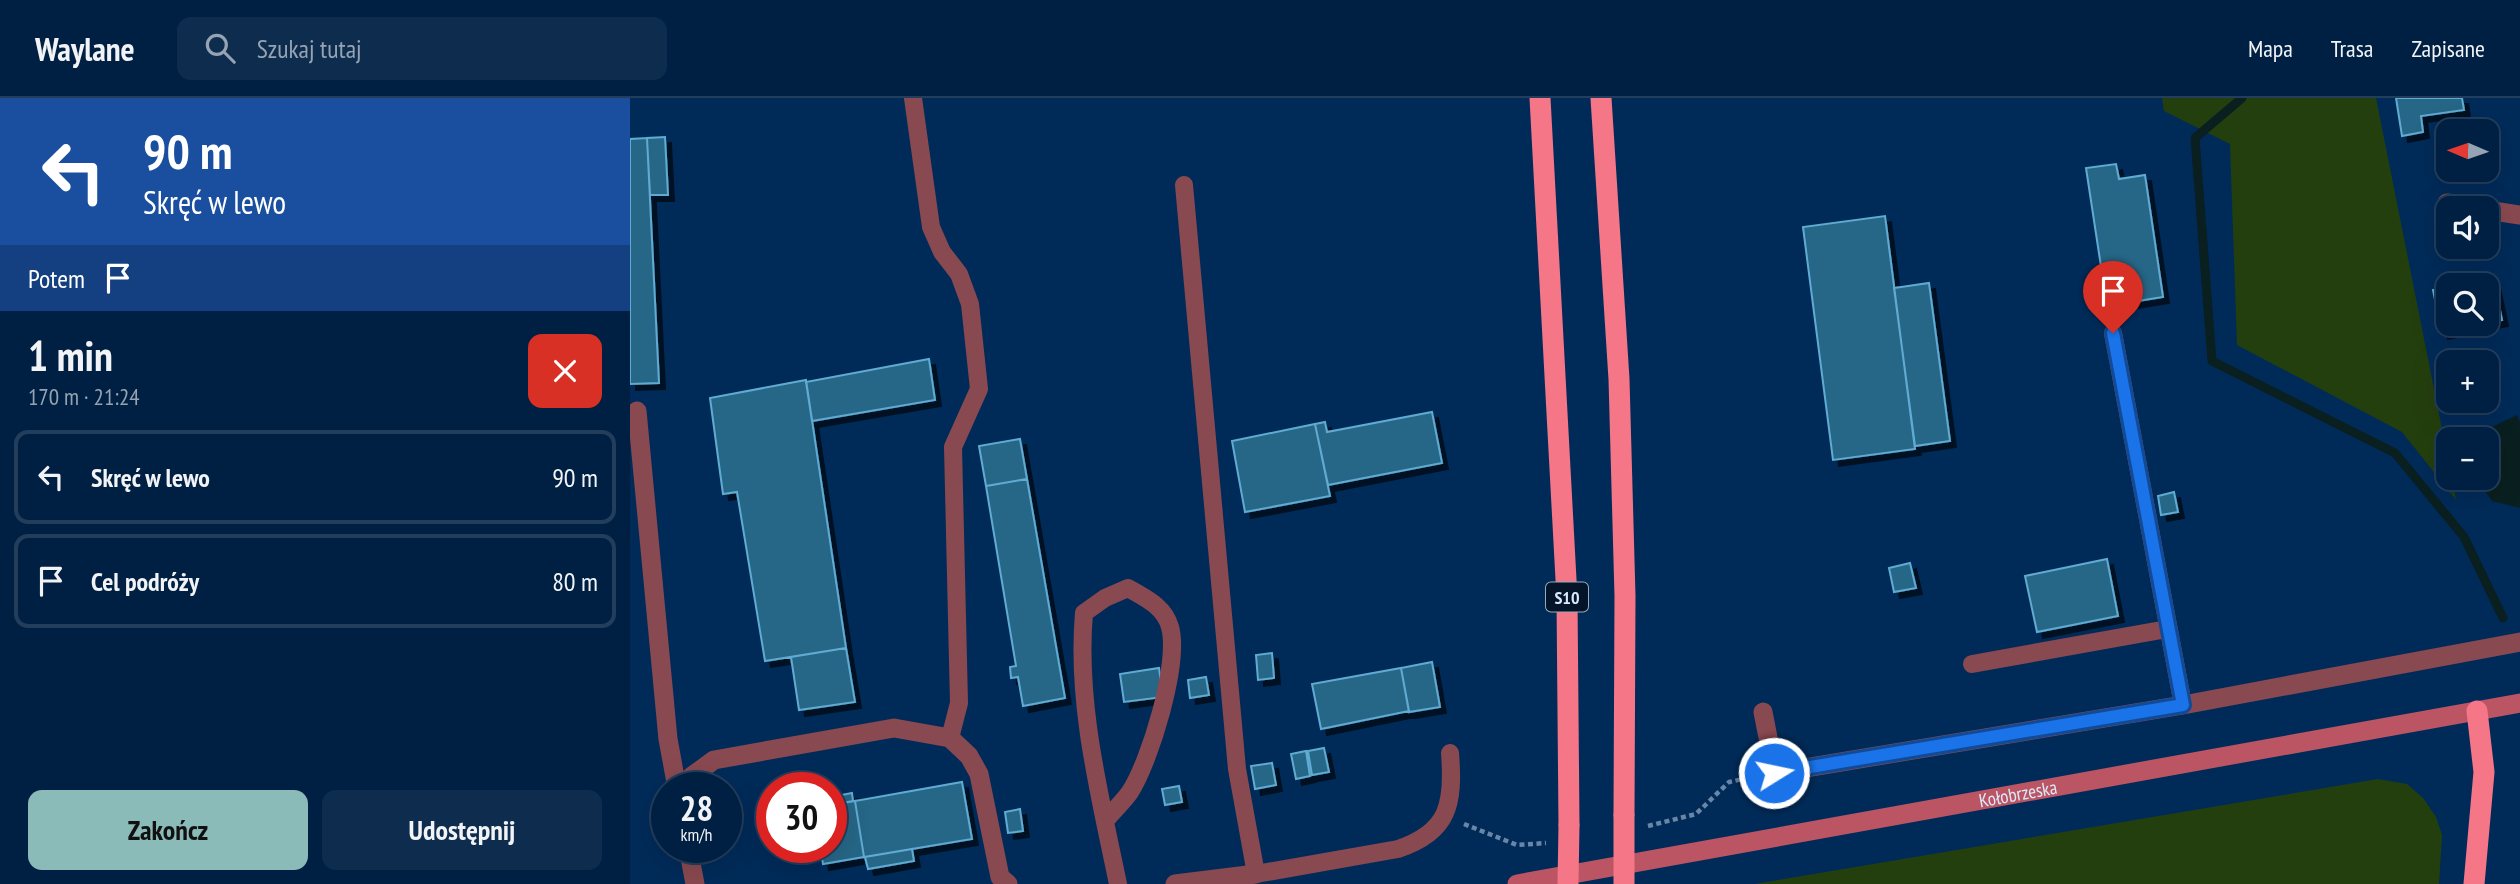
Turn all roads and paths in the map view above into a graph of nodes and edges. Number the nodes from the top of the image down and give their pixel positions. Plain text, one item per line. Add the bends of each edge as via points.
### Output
1 (913, 98) edge
2 (1541, 98) edge
3 (1601, 98) edge
4 (1184, 185) dead end
5 (2499, 212) edge
6 (2520, 215) edge
7 (2113, 333) dead end
8 (634, 410) edge
9 (2167, 629) junction
10 (2520, 642) edge
11 (1972, 664) dead end
12 (2520, 703) edge
13 (2183, 705) junction
14 (2477, 711) junction
15 (1763, 712) dead end
16 (950, 738) junction
17 (1450, 753) dead end
18 (674, 772) edge
19 (698, 772) edge
20 (1105, 821) junction
21 (691, 863) edge
22 (1256, 874) junction
23 (695, 884) edge
24 (1008, 884) edge
25 (1118, 884) edge
26 (1175, 884) edge
27 (1517, 884) edge
28 (1568, 884) edge
29 (1624, 884) edge
30 (2474, 884) edge

1 - 16 lane via 931,227 959,274 970,304 978,389 953,447 959,703
2 - 28 highway, S10, bridge via 1567,598
3 - 29 highway, bridge via 1619,393 1625,596
4 - 22 lane via 1236,756
5 - 6 street
7 - 9 lane
8 - 18 street
9 - 11 lane
9 - 13 lane
10 - 13 street
12 - 14 main road, Kołobrzeska
13 - 15 street via 1774,773
14 - 27 main road, Kołobrzeska
14 - 30 highway via 2484,772
16 - 19 street via 894,728 714,760
16 - 24 street via 969,756 978,774 1000,877
17 - 22 lane via 1452,779 1444,817 1433,833 1419,842
20 - 20 lane via 1080,655 1084,613 1128,588 1156,604 1170,627 1170,659 1164,701 1144,762 1130,792
20 - 25 lane
21 - 23 street
22 - 26 street

